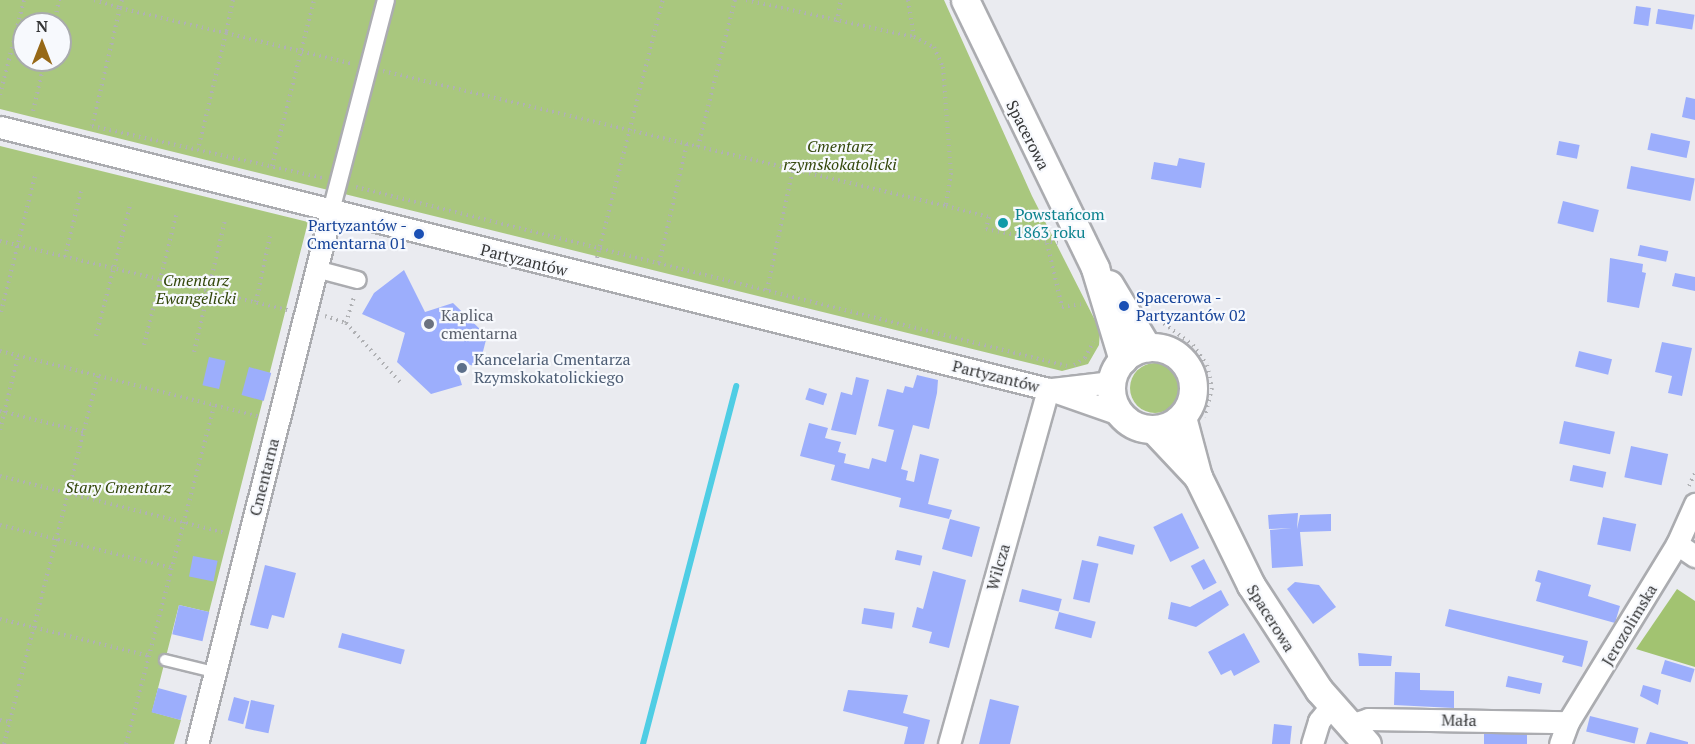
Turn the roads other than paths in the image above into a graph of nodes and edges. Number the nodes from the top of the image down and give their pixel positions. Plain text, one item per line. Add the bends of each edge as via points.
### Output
1 (386, 0) edge
2 (965, 0) edge
3 (0, 128) edge
4 (331, 211) junction
5 (316, 268) junction
6 (1095, 268) junction
7 (357, 285) road end
8 (1147, 347) junction
9 (1117, 371) junction
10 (1048, 389) junction
11 (1122, 415) junction
12 (1182, 417) junction
13 (1153, 429) junction
14 (1198, 477) junction
15 (1695, 504) edge
16 (1677, 544) junction
17 (1695, 556) edge
18 (165, 660) road end
19 (214, 672) junction
20 (1332, 705) junction
21 (1568, 722) junction
22 (1359, 735) edge
23 (197, 744) edge
24 (949, 744) edge
25 (1312, 744) edge
26 (1560, 744) edge

1 - 4 street
2 - 6 street, Spacerowa
3 - 4 street, Partyzantów
4 - 5 street, Cmentarna
4 - 10 street, Partyzantów
5 - 7 street
5 - 19 street, Cmentarna
6 - 8 street, Spacerowa via 1124,306
6 - 9 street, Spacerowa
8 - 9 street
8 - 12 street via 1172,352 1189,369 1193,394
9 - 10 street, Partyzantów
9 - 11 street via 1113,399
10 - 11 street, Partyzantów
10 - 24 street, Wilcza
11 - 13 street
12 - 13 street
12 - 14 street, Spacerowa
13 - 14 street, Spacerowa
14 - 20 street, Spacerowa via 1279,634
15 - 16 street, Jerozolimska
16 - 17 street
16 - 21 street, Jerozolimska
18 - 19 lane
19 - 23 street, Cmentarna
20 - 22 street, Spacerowa
20 - 25 street via 1319,721
21 - 22 street, Mała via 1368,719
21 - 26 street, Jerozolimska

